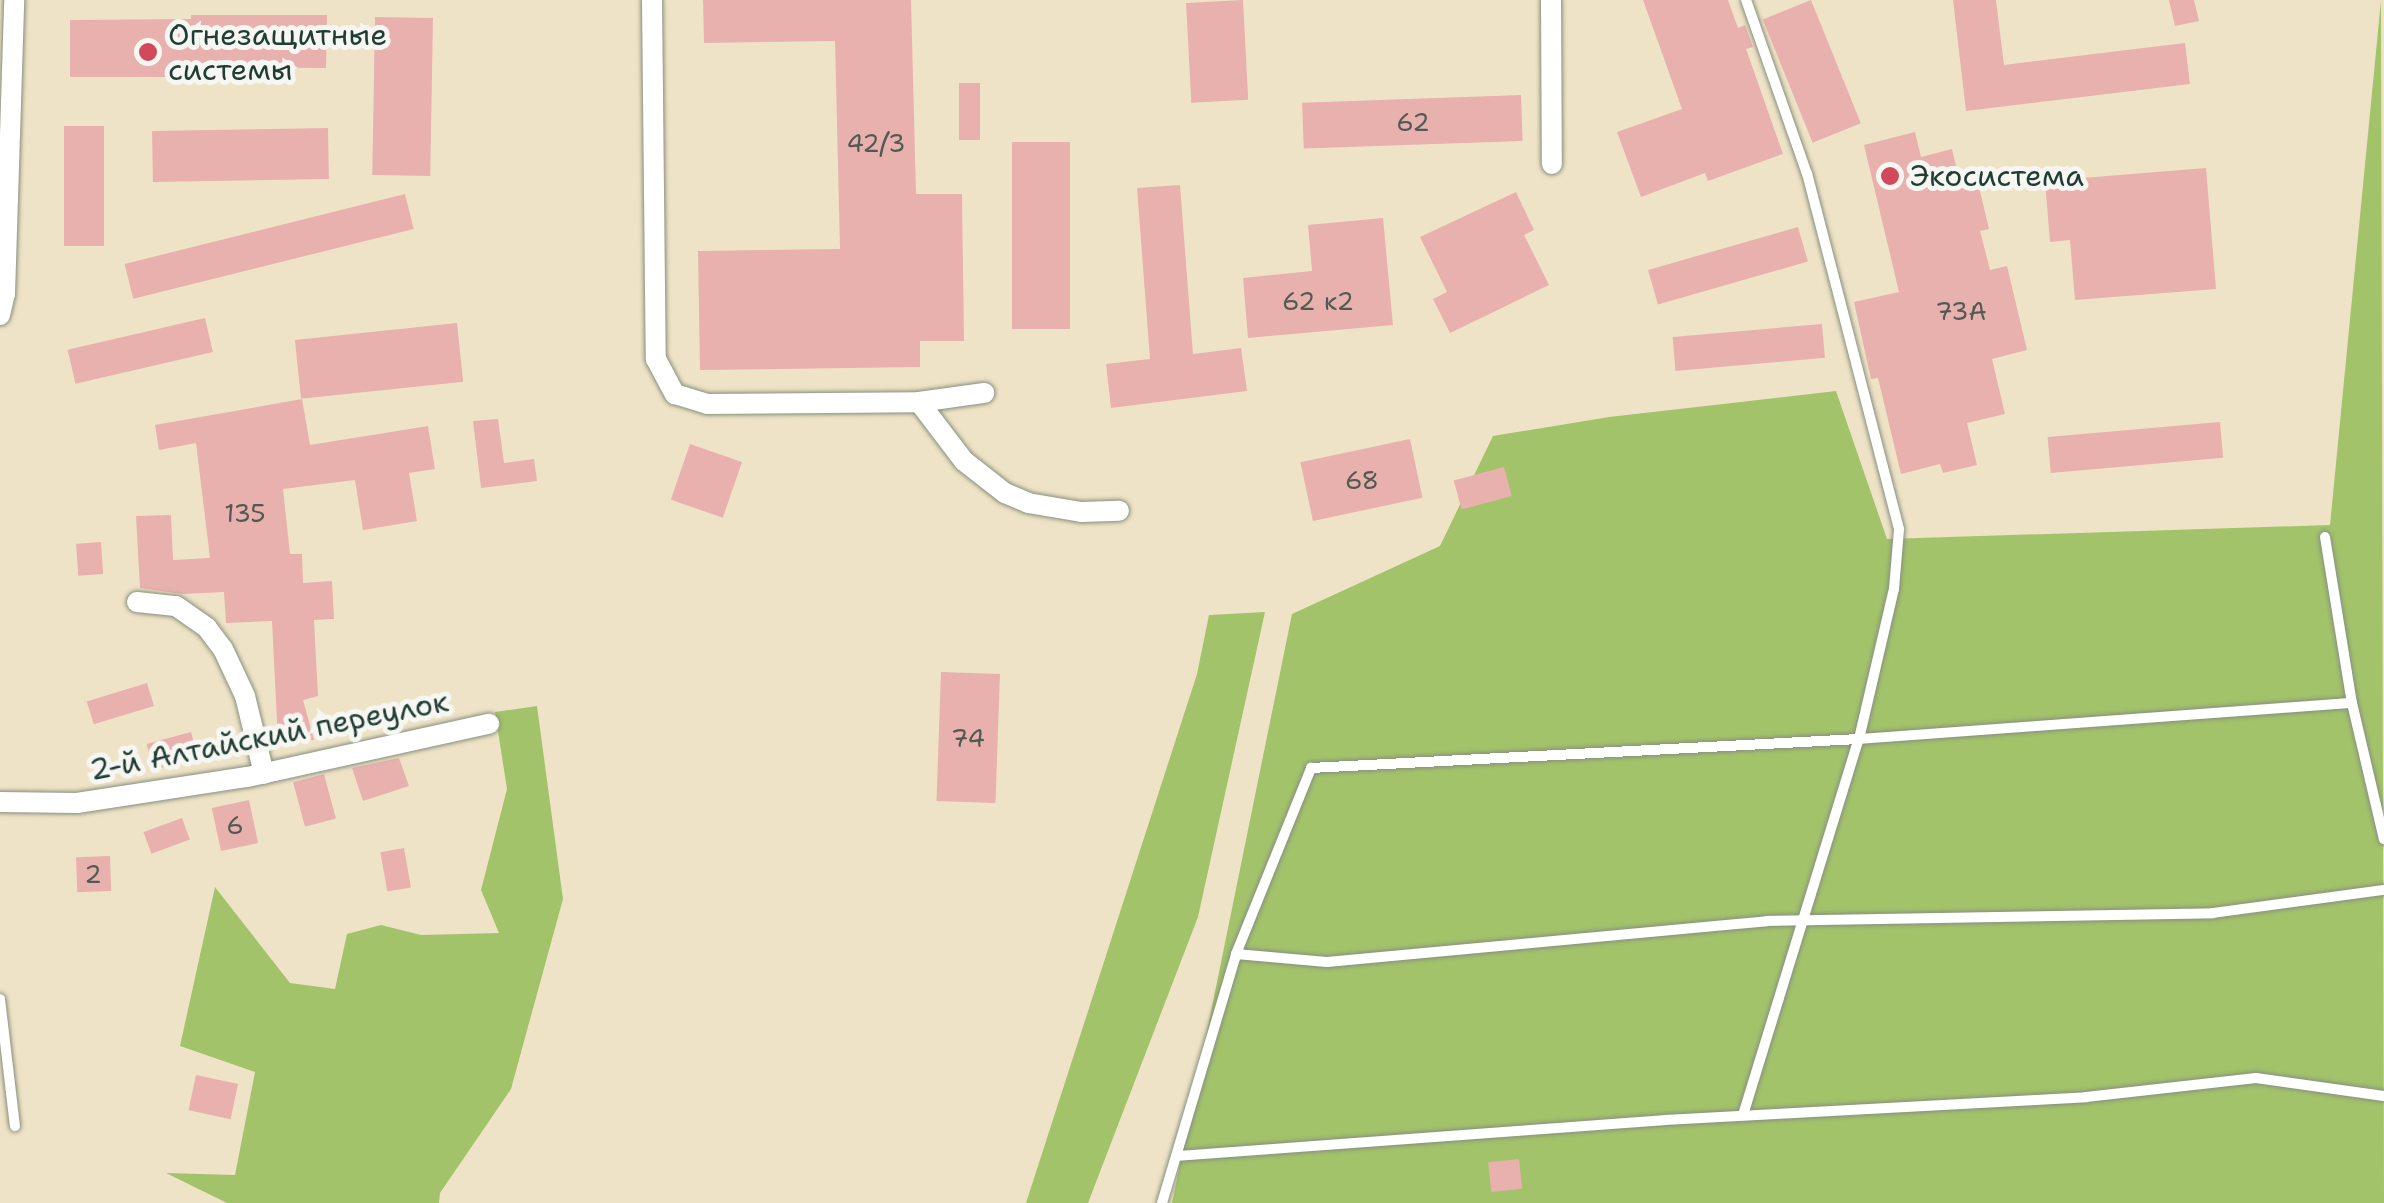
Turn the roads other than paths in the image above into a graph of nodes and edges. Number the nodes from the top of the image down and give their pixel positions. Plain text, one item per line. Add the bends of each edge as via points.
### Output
1 (14, 0) edge
2 (652, 0) edge
3 (1551, 0) edge
4 (1746, 0) edge
5 (1552, 164) dead end
6 (0, 315) edge
7 (984, 393) dead end
8 (919, 402) junction
9 (1119, 511) dead end
10 (2325, 537) dead end
11 (137, 602) dead end
12 (2352, 704) junction
13 (488, 724) dead end
14 (1859, 739) junction
15 (264, 774) junction
16 (0, 802) edge
17 (2384, 838) edge
18 (2384, 890) edge
19 (1803, 920) junction
20 (1236, 954) junction
21 (0, 999) edge
22 (2384, 1096) edge
23 (1743, 1115) junction
24 (15, 1126) dead end
25 (1176, 1156) junction
26 (1162, 1203) edge

1 - 6 street
2 - 8 street via 656,359 675,394 707,404
3 - 5 street
4 - 14 lane via 1807,174 1900,529 1894,590
7 - 8 street
8 - 9 street via 964,461 1004,494 1081,512
10 - 12 lane
11 - 15 street via 176,606 223,649 244,696
12 - 14 lane
12 - 17 lane
13 - 15 street, 2-й Алтайский переулок
14 - 19 lane
14 - 20 lane via 1312,768
15 - 16 street, 2-й Алтайский переулок via 77,804
18 - 19 lane via 2213,913
19 - 20 lane via 1327,962
19 - 23 lane
20 - 25 lane
21 - 24 lane
22 - 23 lane via 2256,1078 2086,1096
23 - 25 lane
25 - 26 lane

